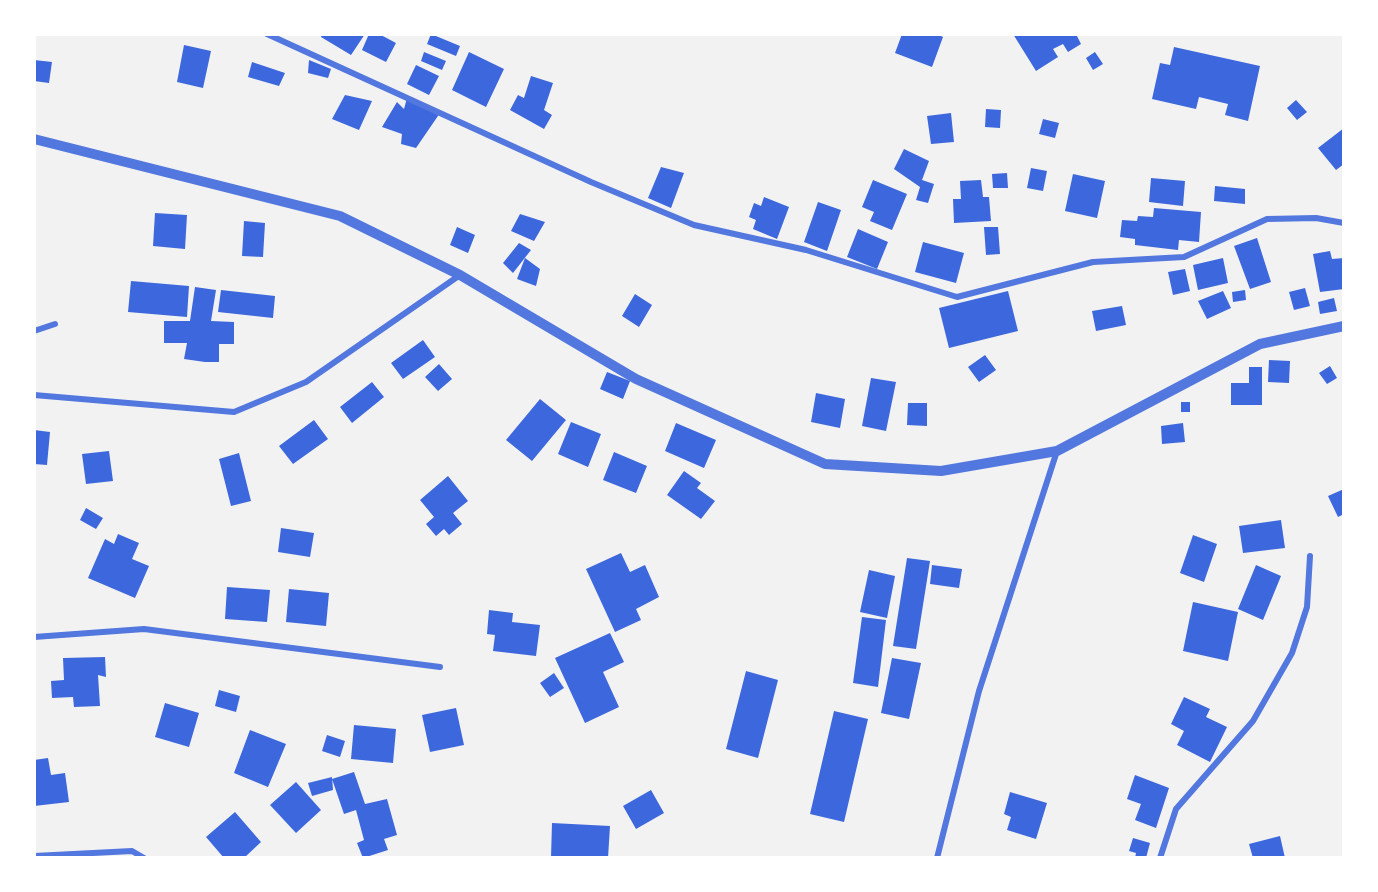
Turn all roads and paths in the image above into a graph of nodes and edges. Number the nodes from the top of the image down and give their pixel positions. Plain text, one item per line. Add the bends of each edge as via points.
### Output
1 (267, 34) edge
2 (34, 139) edge
3 (1344, 223) edge
4 (460, 275) junction
5 (55, 324) dead end
6 (1344, 326) edge
7 (34, 331) edge
8 (34, 395) edge
9 (1058, 451) junction
10 (1310, 556) dead end
11 (34, 637) edge
12 (440, 667) dead end
13 (34, 856) edge
14 (144, 858) edge
15 (938, 858) edge
16 (1160, 858) edge

1 - 3 street via 694,225 806,250 957,297 1093,262 1184,257 1268,219 1316,218
2 - 4 street via 340,216
4 - 8 street via 306,382 234,412
4 - 9 street via 636,379 825,464 941,471
5 - 7 street
6 - 9 street via 1260,344
9 - 15 street via 979,691
10 - 16 street via 1307,607 1292,653 1252,721 1176,809
11 - 12 street via 144,629
13 - 14 street via 132,851

